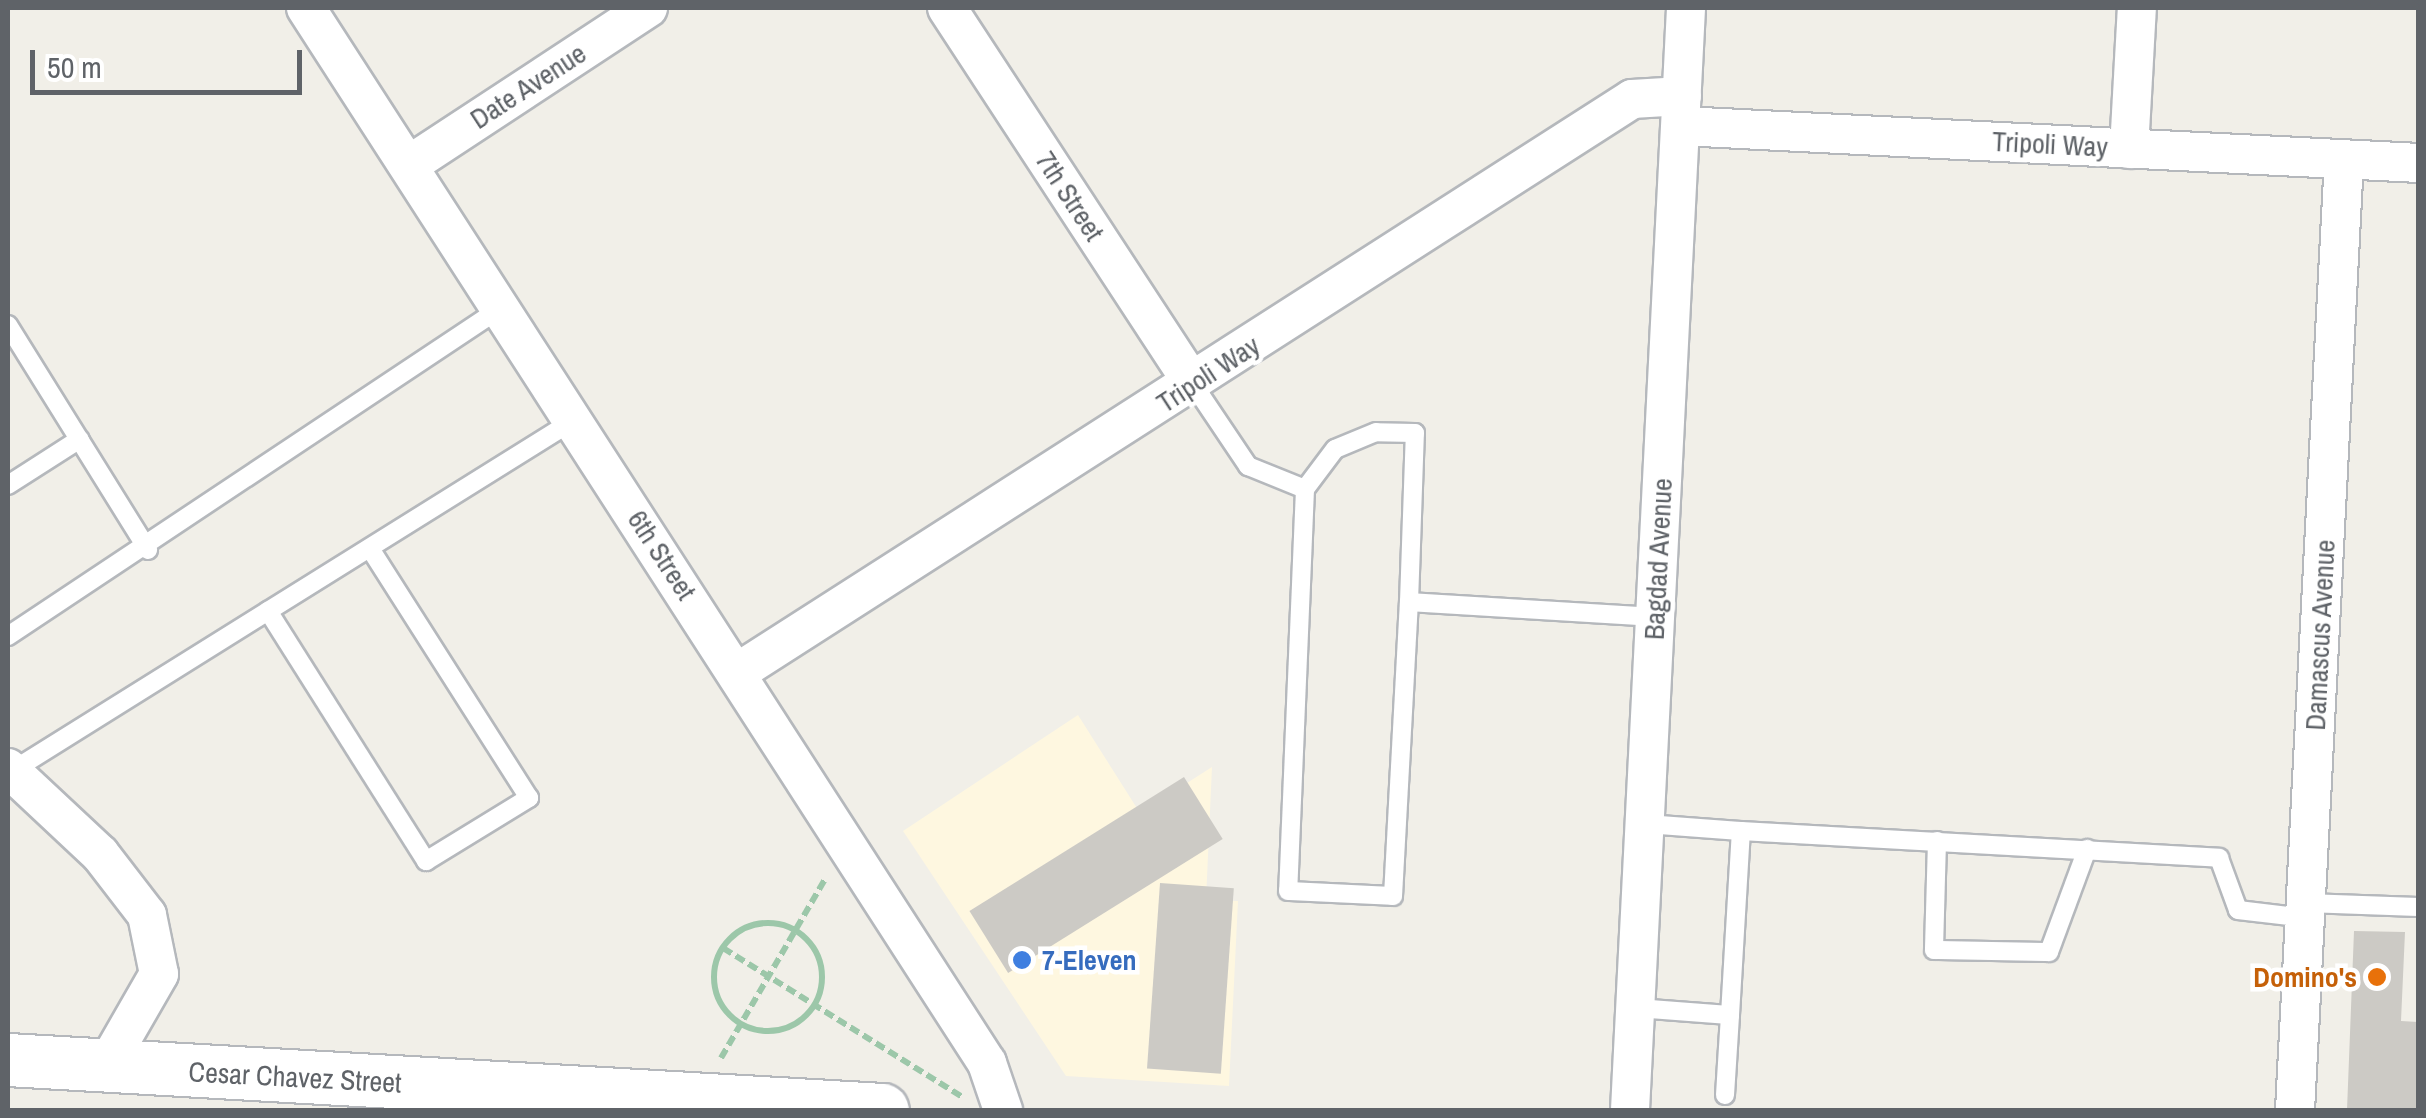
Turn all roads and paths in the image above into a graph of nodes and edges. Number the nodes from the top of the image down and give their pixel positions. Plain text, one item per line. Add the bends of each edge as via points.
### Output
1 (306, 8) edge
2 (648, 8) edge
3 (947, 8) edge
4 (1686, 8) edge
5 (2137, 8) edge
6 (1681, 111) junction
7 (2129, 148) junction
8 (2344, 160) junction
9 (2418, 163) edge
10 (408, 165) junction
11 (502, 308) junction
12 (8, 325) edge
13 (1193, 384) junction
14 (574, 420) junction
15 (80, 438) junction
16 (8, 485) edge
17 (1305, 490) junction
18 (370, 548) junction
19 (148, 550) junction
20 (1409, 602) junction
21 (268, 611) junction
22 (1656, 616) junction
23 (8, 636) edge
24 (738, 672) junction
25 (10, 769) edge
26 (1645, 824) junction
27 (1741, 831) junction
28 (1936, 841) junction
29 (847, 843) junction
30 (2087, 849) junction
31 (2418, 907) edge
32 (2305, 911) junction
33 (794, 930) junction
34 (723, 948) junction
35 (767, 974) junction
36 (817, 1002) junction
37 (1636, 1008) junction
38 (1730, 1015) junction
39 (737, 1022) junction
40 (8, 1060) edge
41 (106, 1066) junction
42 (1724, 1095) dead end
43 (988, 1107) edge
44 (883, 1110) edge
45 (1630, 1110) edge
46 (2295, 1110) edge

1 - 10 street, 6th Street
2 - 10 street, Date Avenue
3 - 13 street, 7th Street
4 - 6 street, Bagdad Avenue
5 - 7 street
6 - 7 street, Tripoli Way
6 - 13 street, Tripoli Way via 1632,99
6 - 22 street, Bagdad Avenue
7 - 8 street, Tripoli Way
8 - 9 street, Tripoli Way
8 - 32 street, Damascus Avenue
10 - 11 street, 6th Street
11 - 14 street, 6th Street
11 - 19 lane
12 - 15 lane
13 - 17 lane via 1248,466
13 - 24 street, Tripoli Way
14 - 18 lane
14 - 24 street, 6th Street
15 - 16 lane
15 - 19 lane
17 - 20 lane via 1335,449 1376,432 1415,433
17 - 20 lane via 1288,891 1394,896
18 - 21 lane
18 - 21 lane via 529,798 426,861
19 - 23 lane
20 - 22 lane
21 - 25 lane
22 - 26 street, Bagdad Avenue
24 - 29 street, 6th Street
25 - 41 street via 100,854 147,916 159,974
26 - 27 lane
26 - 37 street, Bagdad Avenue
27 - 28 lane
27 - 38 lane
28 - 30 lane
28 - 30 lane via 1934,950 2048,952
29 - 33 path
29 - 43 street, 6th Street via 987,1063
30 - 32 lane via 2219,858 2238,910
31 - 32 lane
32 - 46 street, Damascus Avenue
33 - 34 path via 755,924
33 - 35 path
33 - 36 path via 822,966
34 - 35 path
34 - 39 path via 716,993
35 - 36 path
35 - 39 path
36 - 39 path via 773,1032
36 - 43 path
37 - 38 lane
37 - 45 street, Bagdad Avenue
38 - 42 lane
40 - 41 main road, Cesar Chavez Street
41 - 44 main road, Cesar Chavez Street

